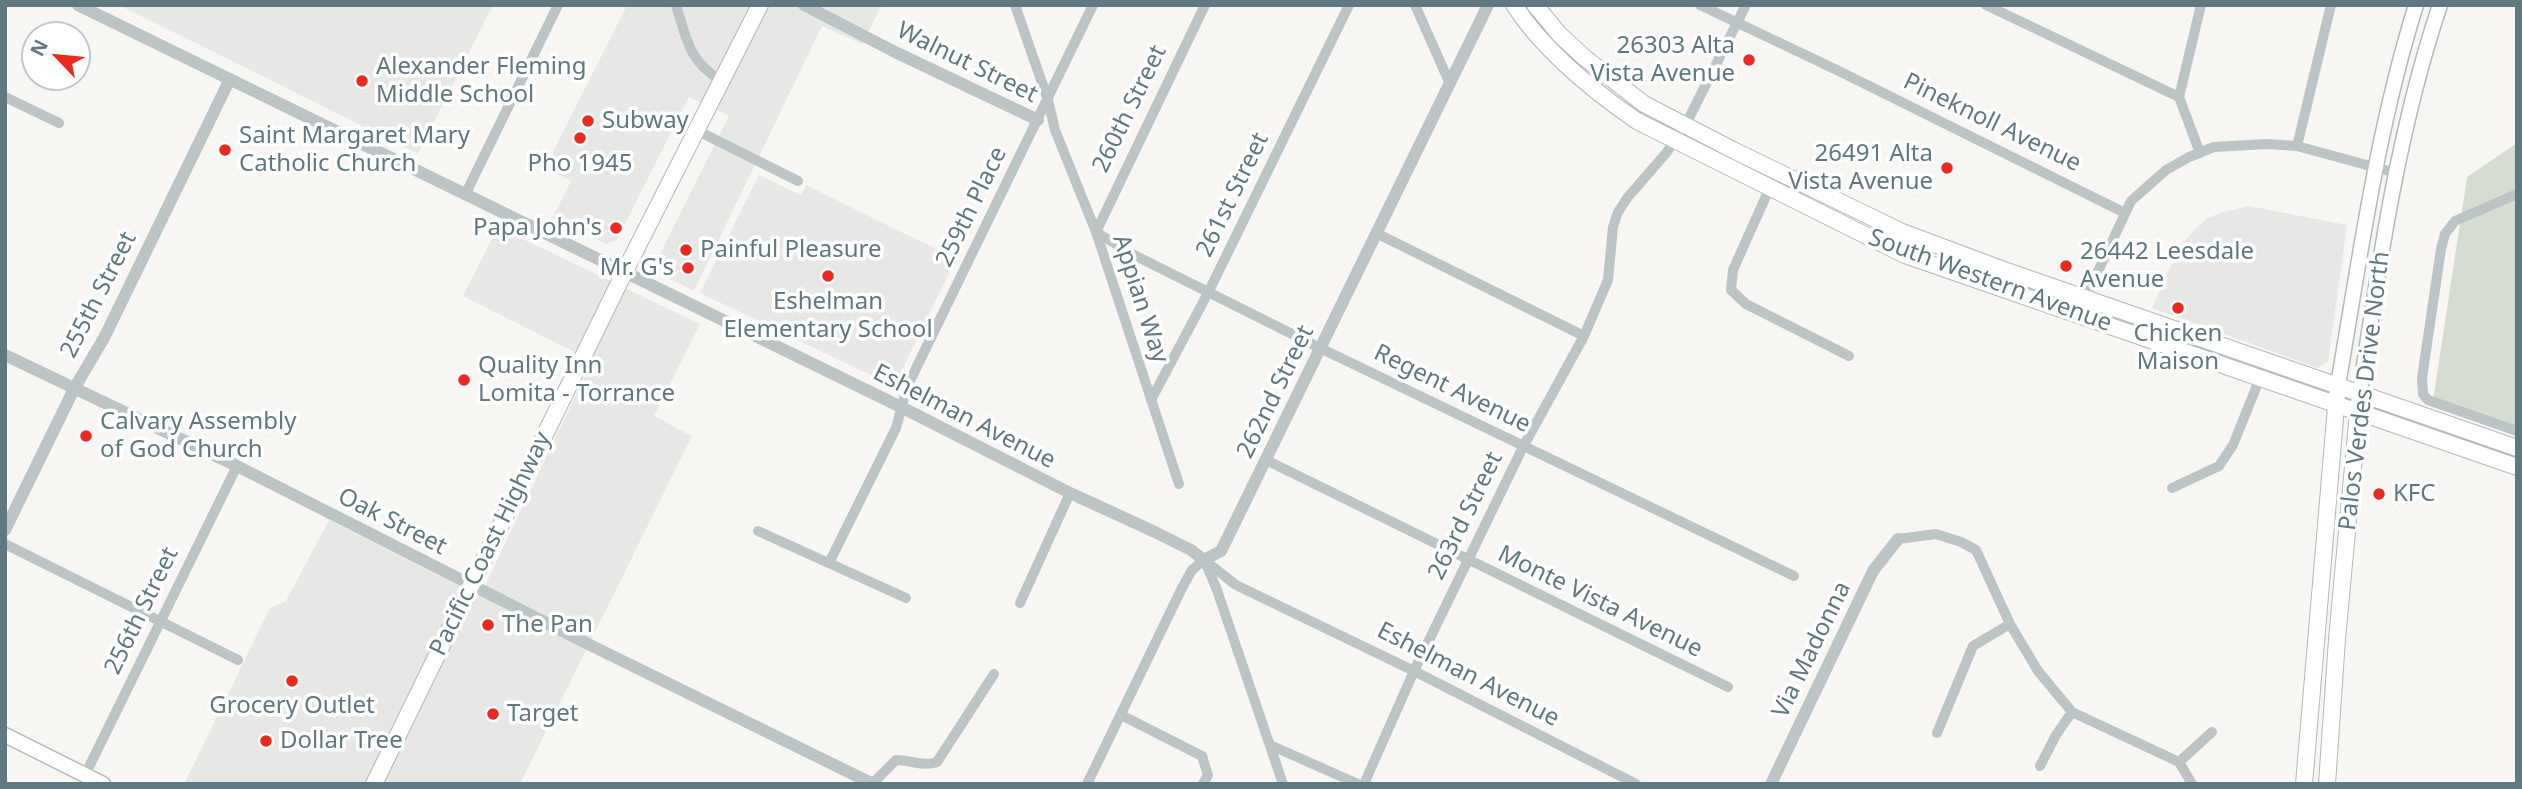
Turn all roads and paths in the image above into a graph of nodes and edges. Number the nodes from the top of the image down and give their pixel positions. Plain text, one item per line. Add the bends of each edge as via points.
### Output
1 (78, 5) edge
2 (558, 5) edge
3 (676, 5) edge
4 (760, 5) edge
5 (804, 5) edge
6 (1015, 5) edge
7 (1093, 5) edge
8 (1205, 5) edge
9 (1349, 5) edge
10 (1415, 5) edge
11 (1489, 5) edge
12 (1514, 5) edge
13 (1535, 5) edge
14 (1700, 5) edge
15 (1746, 5) edge
16 (1986, 5) edge
17 (2201, 5) edge
18 (2331, 5) edge
19 (2416, 5) edge
20 (2440, 5) edge
21 (92, 8) edge
22 (1737, 23) junction
23 (230, 79) junction
24 (721, 81) junction
25 (1450, 84) junction
26 (5, 97) edge
27 (2179, 97) junction
28 (1048, 100) junction
29 (1038, 120) junction
30 (59, 123) dead end
31 (1684, 125) junction
32 (696, 130) junction
33 (1055, 130) junction
34 (1674, 141) junction
35 (2297, 146) junction
36 (2200, 153) junction
37 (2375, 166) junction
38 (1777, 172) junction
39 (2396, 173) junction
40 (798, 181) dead end
41 (1770, 188) junction
42 (2517, 194) edge
43 (465, 195) junction
44 (2125, 213) junction
45 (1096, 232) junction
46 (1376, 233) junction
47 (624, 273) junction
48 (1209, 291) junction
49 (2085, 298) junction
50 (2078, 314) junction
51 (1584, 336) junction
52 (1320, 348) junction
53 (5, 355) edge
54 (1849, 356) dead end
55 (2260, 378) junction
56 (2338, 386) junction
57 (74, 389) junction
58 (2360, 393) junction
59 (1151, 400) junction
60 (2337, 404) junction
61 (901, 407) junction
62 (2357, 412) junction
63 (2517, 431) edge
64 (1523, 447) junction
65 (2517, 448) edge
66 (1266, 460) junction
67 (237, 466) junction
68 (2517, 467) edge
69 (1180, 484) dead end
70 (2172, 488) dead end
71 (1070, 493) junction
72 (5, 530) edge
73 (758, 531) dead end
74 (1898, 539) joint
75 (5, 544) edge
76 (1204, 560) junction
77 (830, 561) junction
78 (1468, 561) junction
79 (1794, 576) dead end
80 (472, 584) junction
81 (906, 598) dead end
82 (1020, 603) dead end
83 (160, 622) junction
84 (2010, 624) junction
85 (238, 660) dead end
86 (1414, 671) junction
87 (994, 674) dead end
88 (1728, 687) dead end
89 (2071, 712) junction
90 (1121, 715) junction
91 (2212, 732) dead end
92 (1937, 733) dead end
93 (5, 735) edge
94 (1270, 745) junction
95 (2179, 762) junction
96 (2040, 766) dead end
97 (85, 775) junction
98 (872, 783) edge
99 (103, 784) edge
100 (374, 784) edge
101 (1087, 784) edge
102 (1203, 784) edge
103 (1283, 784) edge
104 (1358, 784) edge
105 (1364, 784) edge
106 (1636, 784) edge
107 (1771, 784) edge
108 (2192, 784) edge
109 (2304, 784) edge
110 (2327, 784) edge

1 - 21 street, Eshelman Avenue
2 - 43 street
3 - 24 street via 693,57
4 - 24 main road, Pacific Coast Highway
5 - 29 street, Walnut Street
6 - 28 street, Appian Way
7 - 28 street, 259th Place
8 - 45 street, 260th Street
9 - 48 street, 261st Street
10 - 25 street
11 - 25 street, 262nd Street
12 - 34 main road, South Western Avenue via 1547,46 1608,101
13 - 31 main road, South Western Avenue via 1560,36 1616,84
14 - 22 street, Pineknoll Avenue
15 - 22 street, 263rd Street
16 - 27 street
17 - 27 street
18 - 35 street
19 - 37 main road, Palos Verdes Drive North
20 - 39 main road, Palos Verdes Drive North
21 - 23 street, Eshelman Avenue
22 - 31 street, 263rd Street
22 - 44 street, Pineknoll Avenue
23 - 43 street, Eshelman Avenue
23 - 57 street, 255th Street via 105,336
24 - 32 main road, Pacific Coast Highway
25 - 46 street, 262nd Street
26 - 30 street
27 - 36 street
28 - 29 street, 259th Place
28 - 33 street, Appian Way
29 - 33 street
29 - 61 street, 259th Place
31 - 34 street, 263rd Street
31 - 38 main road, South Western Avenue
32 - 40 street
32 - 47 main road, Pacific Coast Highway
33 - 45 street, Appian Way
34 - 41 main road, South Western Avenue
34 - 51 street, 263rd Street via 1618,212 1608,280
35 - 36 street via 2246,143
35 - 37 street
36 - 44 street via 2166,170 2131,201
37 - 39 street
37 - 56 main road, Palos Verdes Drive North
38 - 41 street
38 - 49 main road, South Western Avenue via 1923,240
39 - 58 main road, Palos Verdes Drive North
41 - 50 main road, South Western Avenue via 1905,255
41 - 54 street via 1733,270 1731,290 1746,304
42 - 63 street via 2455,221 2445,234 2422,378 2428,400
43 - 47 street, Eshelman Avenue
44 - 49 street
45 - 48 street, Regent Avenue
45 - 59 street, Appian Way
46 - 51 street
46 - 52 street, 262nd Street
47 - 61 street, Eshelman Avenue
47 - 80 main road, Pacific Coast Highway
48 - 52 street, Regent Avenue
48 - 59 street, 261st Street
49 - 50 street
49 - 56 main road, South Western Avenue
50 - 55 main road, South Western Avenue
51 - 64 street, 263rd Street
52 - 64 street, Regent Avenue
52 - 66 street, 262nd Street
53 - 57 street, Oak Street
55 - 60 main road, South Western Avenue
55 - 70 street via 2234,445 2219,466
56 - 58 main road, South Western Avenue
56 - 60 main road, Palos Verdes Drive North
57 - 67 street, Oak Street
57 - 72 street, 255th Street
58 - 62 main road, Palos Verdes Drive North
58 - 65 main road, South Western Avenue
59 - 69 street, Appian Way
60 - 62 main road, South Western Avenue
60 - 109 main road, Palos Verdes Drive North
61 - 71 street, Eshelman Avenue
61 - 77 street, 259th Place via 896,428
62 - 68 main road, South Western Avenue
62 - 110 main road, Palos Verdes Drive North
64 - 78 street, 263rd Street
64 - 79 street, Regent Avenue
66 - 76 street, 262nd Street via 1222,551
66 - 78 street, Monte Vista Avenue
67 - 80 street, Oak Street
67 - 83 street, 256th Street
71 - 76 street, Eshelman Avenue
71 - 82 street
73 - 77 street
74 - 84 street via 1936,534 1976,550
74 - 107 street, Via Madonna via 1873,571
75 - 83 street
76 - 86 street, Eshelman Avenue via 1237,585
76 - 90 street, 262nd Street via 1182,588
76 - 94 street
77 - 81 street
78 - 86 street, 263rd Street
78 - 88 street, Monte Vista Avenue
80 - 98 street, Oak Street
80 - 100 main road, Pacific Coast Highway
83 - 85 street
83 - 97 street, 256th Street
84 - 89 street via 2038,671
84 - 92 street via 1973,646
86 - 105 street, 263rd Street
86 - 106 street, Eshelman Avenue
87 - 98 street via 937,762 896,760
89 - 95 street
89 - 96 street
90 - 101 street, 262nd Street
90 - 102 street via 1202,756 1208,775
91 - 95 street
93 - 97 main road
94 - 103 street
94 - 104 street
95 - 108 street
97 - 99 main road

